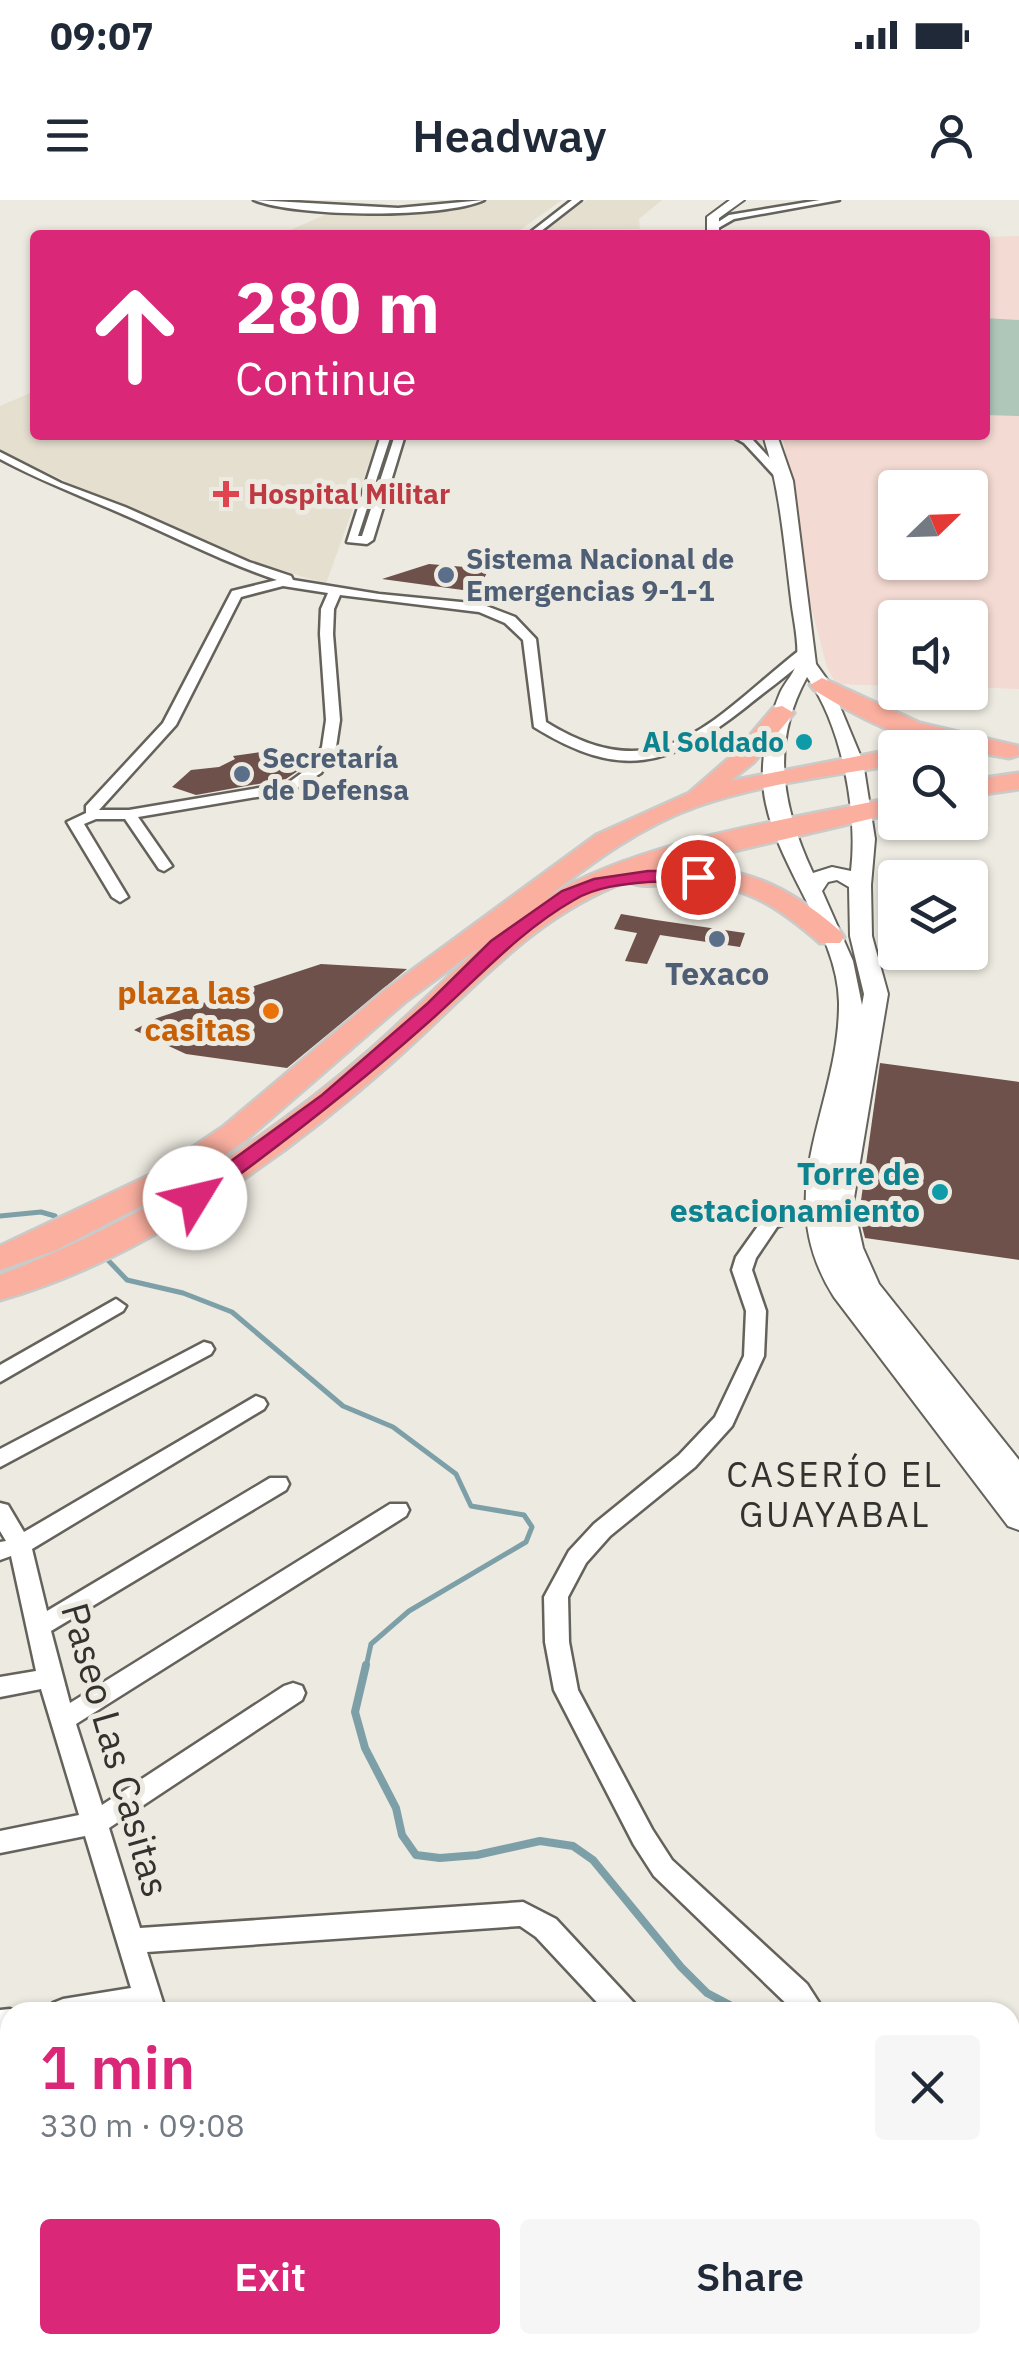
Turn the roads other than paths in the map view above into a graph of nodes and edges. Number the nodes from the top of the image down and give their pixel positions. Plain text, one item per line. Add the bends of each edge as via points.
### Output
1 (258, 200) edge
2 (480, 200) edge
3 (566, 200) edge
4 (577, 200) edge
5 (738, 200) edge
6 (835, 200) edge
7 (528, 230) edge
8 (538, 230) edge
9 (713, 230) edge
10 (716, 230) edge
11 (384, 440) edge
12 (398, 440) edge
13 (746, 440) edge
14 (771, 440) edge
15 (0, 455) edge
16 (785, 481) junction
17 (303, 584) junction
18 (336, 590) junction
19 (811, 667) junction
20 (782, 713) junction
21 (1014, 751) edge
22 (988, 752) edge
23 (878, 759) edge
24 (853, 762) junction
25 (804, 772) junction
26 (1019, 781) edge
27 (988, 785) edge
28 (775, 788) junction
29 (859, 801) junction
30 (688, 802) junction
31 (878, 804) edge
32 (129, 814) junction
33 (94, 815) junction
34 (833, 818) junction
35 (878, 822) edge
36 (786, 828) junction
37 (865, 839) junction
38 (164, 866) dead end
39 (594, 884) junction
40 (860, 885) junction
41 (810, 892) junction
42 (120, 897) dead end
43 (830, 937) junction
44 (816, 1206) junction
45 (0, 1259) edge
46 (0, 1288) edge
47 (116, 1306) dead end
48 (204, 1349) dead end
49 (0, 1375) edge
50 (256, 1404) dead end
51 (0, 1460) edge
52 (1019, 1482) edge
53 (278, 1484) dead end
54 (398, 1510) dead end
55 (0, 1511) edge
56 (1019, 1518) edge
57 (10, 1548) edge
58 (37, 1628) junction
59 (50, 1678) junction
60 (0, 1687) edge
61 (293, 1693) dead end
62 (62, 1720) junction
63 (95, 1822) junction
64 (0, 1842) edge
65 (132, 1941) junction
66 (149, 2002) edge
67 (615, 2002) edge
68 (804, 2002) edge

1 - 2 street via 331,210
3 - 7 street
4 - 8 street
5 - 9 main road via 713,218
6 - 10 street via 732,217
11 - 12 street via 351,539 367,540
13 - 16 street
14 - 16 main road
15 - 17 street via 56,485
16 - 19 main road
17 - 18 street
17 - 33 street via 244,596 186,710 91,809
18 - 19 street via 481,608 510,620 529,639 540,724 623,756 680,748
18 - 32 street via 326,608 332,669 323,766 292,787
19 - 20 main road via 795,679
19 - 21 highway via 890,723
19 - 24 main road
20 - 28 main road
20 - 30 highway via 745,756
21 - 22 highway
23 - 24 highway
24 - 25 highway
24 - 29 main road
25 - 28 highway
25 - 29 highway via 844,782
26 - 27 highway
28 - 30 highway
28 - 34 highway via 810,815
28 - 36 main road
29 - 31 highway
29 - 34 highway
29 - 37 main road
30 - 45 highway via 605,841 395,996 235,1132 166,1180
32 - 33 street
32 - 38 street
33 - 42 street via 74,822
34 - 36 highway
35 - 37 highway
36 - 39 highway via 674,854
36 - 41 main road
37 - 40 main road
39 - 43 highway via 648,876 740,882 789,902
39 - 46 highway via 498,945 366,1069 195,1198 70,1263
40 - 41 main road via 853,878 821,875
40 - 52 main road via 861,936 876,994 840,1204 846,1243 868,1288
41 - 43 main road
43 - 44 main road via 850,995
44 - 56 main road via 826,1260 844,1291
44 - 68 street via 770,1224 746,1257 742,1270 756,1311 754,1356 724,1421 576,1557 556,1597 566,1690 643,1837 664,1868
47 - 49 street
48 - 51 street
50 - 57 street
53 - 58 street
54 - 62 street
55 - 57 street, Paseo Las Casitas
57 - 58 street, Paseo Las Casitas
58 - 59 street, Paseo Las Casitas
59 - 60 street
59 - 62 street, Paseo Las Casitas
61 - 63 street
62 - 63 street, Paseo Las Casitas
63 - 64 street
63 - 65 street, Paseo Las Casitas
65 - 66 street, Paseo Las Casitas
65 - 67 street via 523,1914 546,1928

